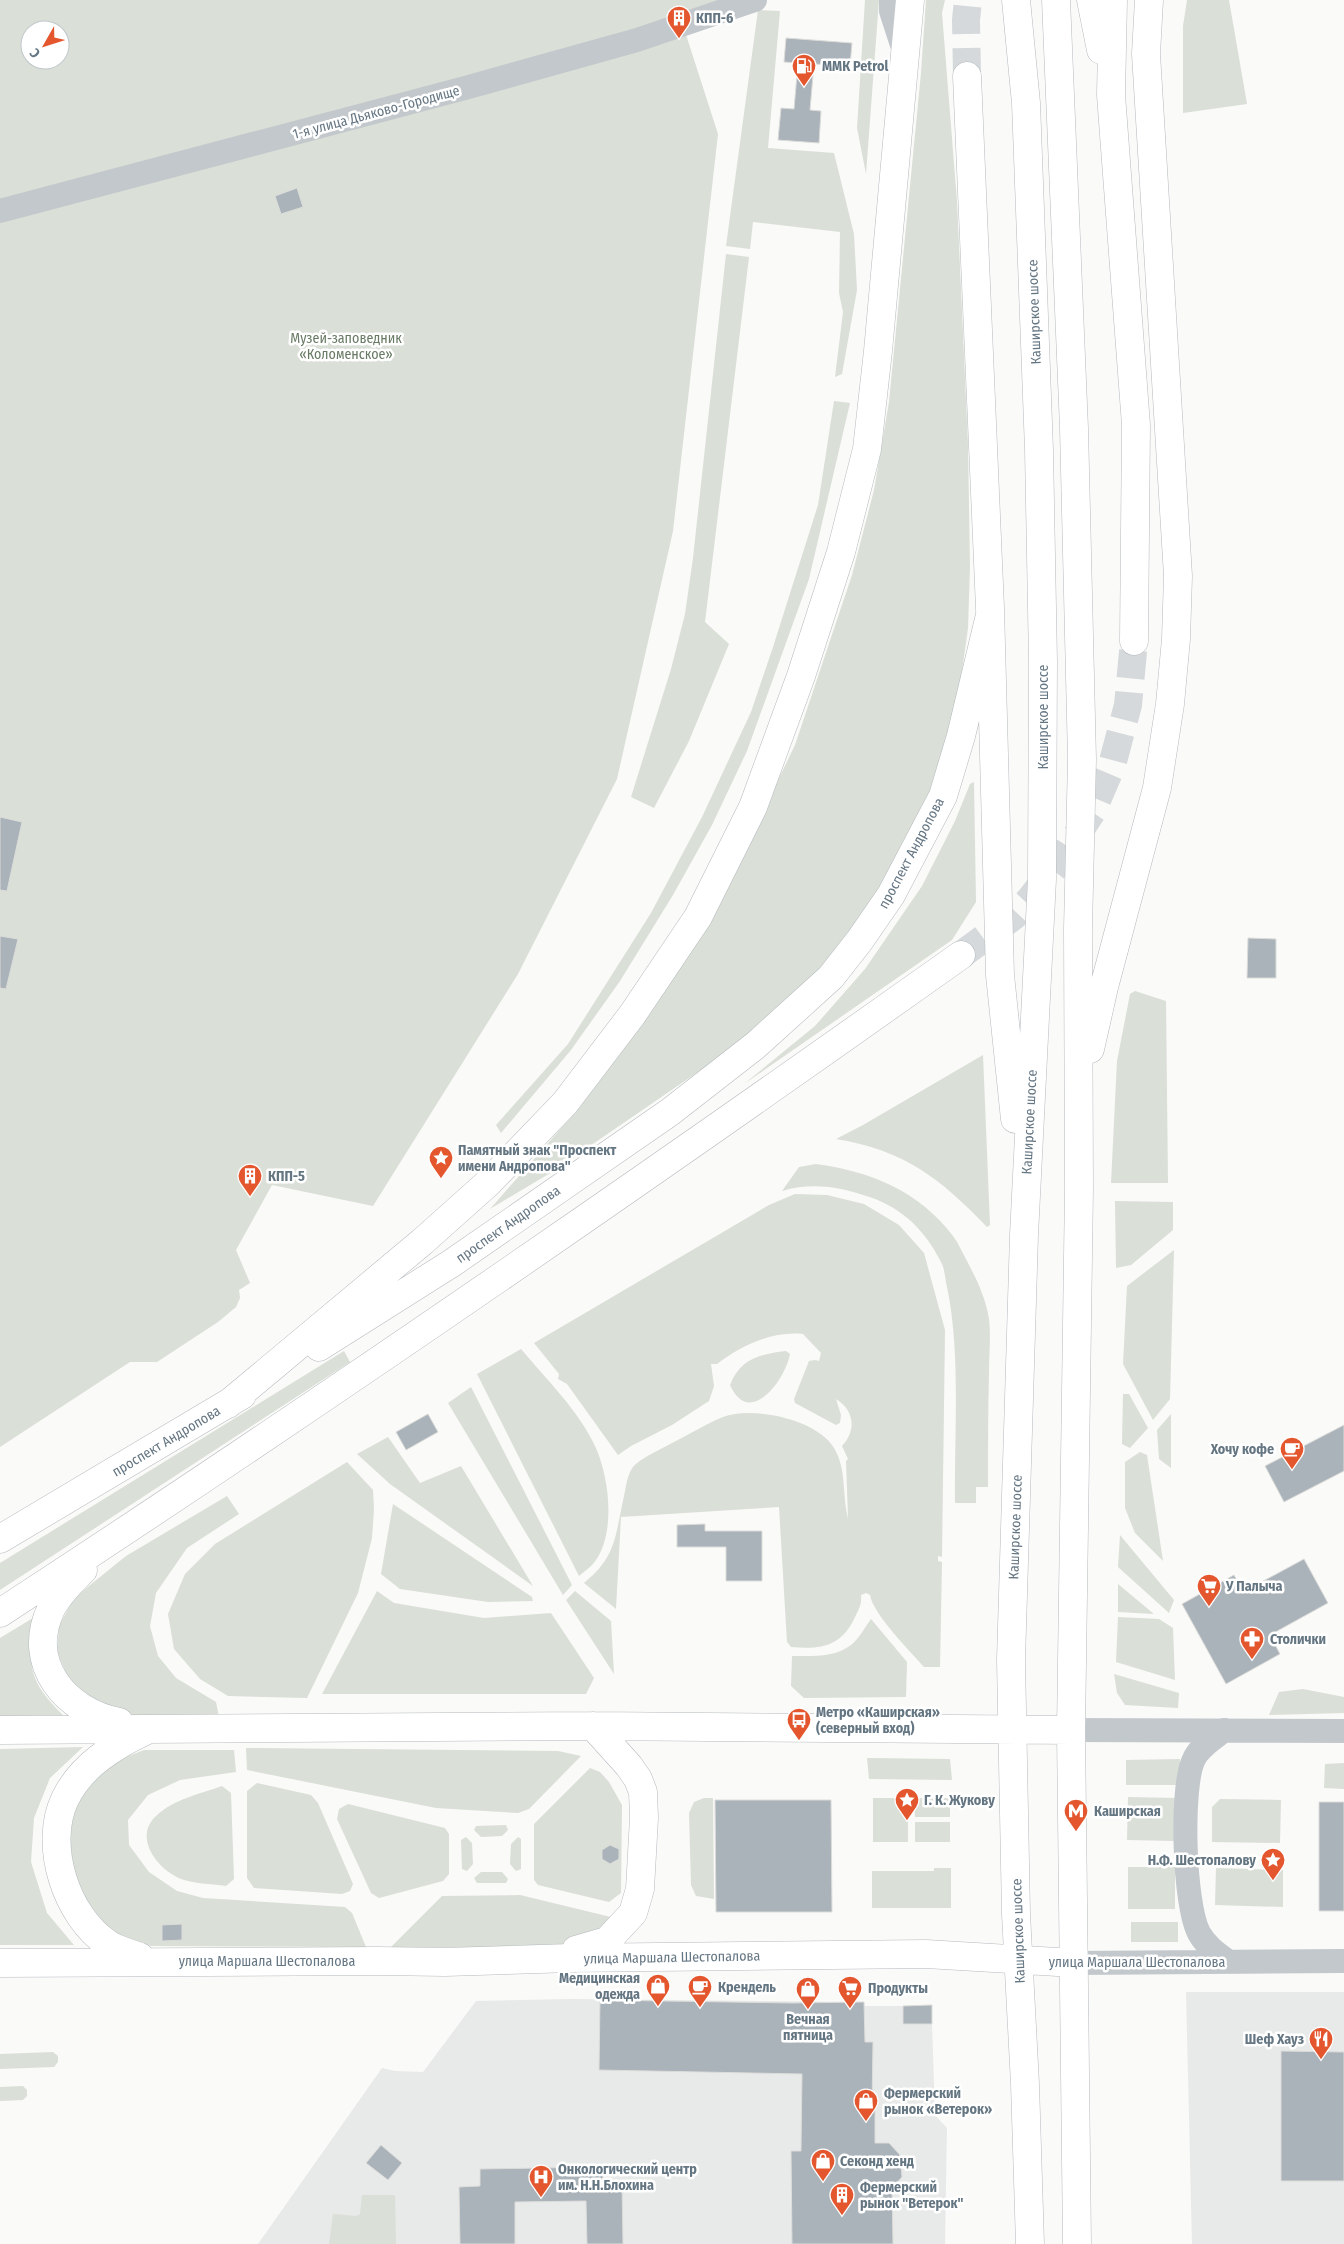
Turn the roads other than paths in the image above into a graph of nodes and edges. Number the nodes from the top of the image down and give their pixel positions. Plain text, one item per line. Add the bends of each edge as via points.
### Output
1 (891, 0) edge
2 (910, 0) edge
3 (1016, 0) edge
4 (1056, 0) edge
5 (1091, 0) edge
6 (1113, 0) edge
7 (1149, 0) edge
8 (752, 1) edge
9 (906, 57) junction
10 (966, 76) tunnel mouth
11 (1111, 95) junction
12 (0, 211) edge
13 (990, 615) junction
14 (1134, 641) tunnel mouth
15 (961, 955) tunnel mouth
16 (1080, 1091) junction
17 (1024, 1227) junction
18 (228, 1404) junction
19 (115, 1538) junction
20 (0, 1539) edge
21 (0, 1613) edge
22 (593, 1726) junction
23 (150, 1729) junction
24 (0, 1730) edge
25 (1012, 1730) junction
26 (1071, 1730) junction
27 (1224, 1730) junction
28 (1344, 1731) edge
29 (546, 1958) junction
30 (1019, 1960) junction
31 (1344, 1961) edge
32 (150, 1962) junction
33 (1229, 1962) junction
34 (0, 1963) edge
35 (1074, 1963) junction
36 (1030, 2244) edge
37 (1077, 2244) edge

1 - 9 street via 891,11
2 - 9 main road
3 - 17 main road, Каширское шоссе via 1026,103 1043,661 1042,879
4 - 16 main road via 1074,428 1082,759 1078,929
5 - 11 main road
6 - 11 main road
7 - 16 main road via 1146,54 1178,576 1176,639 1157,788
8 - 12 street, 1-я улица Дьяково-Городище via 637,40
9 - 18 main road via 867,449 841,552 802,676 753,807 698,916 632,1015 565,1103 488,1183 422,1242
10 - 13 main road
11 - 14 main road via 1136,425
13 - 17 main road via 1000,975
13 - 18 main road, проспект Андропова via 943,796 891,895 831,977 756,1045 670,1112 452,1263
15 - 19 main road via 676,1158
16 - 26 main road
17 - 25 main road, Каширское шоссе via 1011,1660
18 - 20 main road, проспект Андропова
19 - 21 main road
19 - 23 main road via 66,1587 51,1610 44,1633 44,1654 50,1675 81,1708 100,1719
22 - 23 main road
22 - 25 main road
22 - 29 main road via 625,1760 643,1792 640,1889 632,1913 607,1941
23 - 24 main road
23 - 32 main road via 121,1742 78,1778 58,1815 56,1850 63,1883 85,1922 108,1945
25 - 26 main road
25 - 30 main road, Каширское шоссе
26 - 27 street
26 - 35 main road
27 - 28 street
27 - 33 street via 1200,1750 1193,1761 1186,1854 1189,1901 1198,1930 1210,1948
29 - 30 main road, улица Маршала Шестопалова via 926,1954
29 - 32 main road, улица Маршала Шестопалова via 445,1962
30 - 35 main road, улица Маршала Шестопалова
30 - 36 main road, Каширское шоссе
31 - 33 street, улица Маршала Шестопалова
32 - 34 main road, улица Маршала Шестопалова
33 - 35 street, улица Маршала Шестопалова
35 - 37 main road

